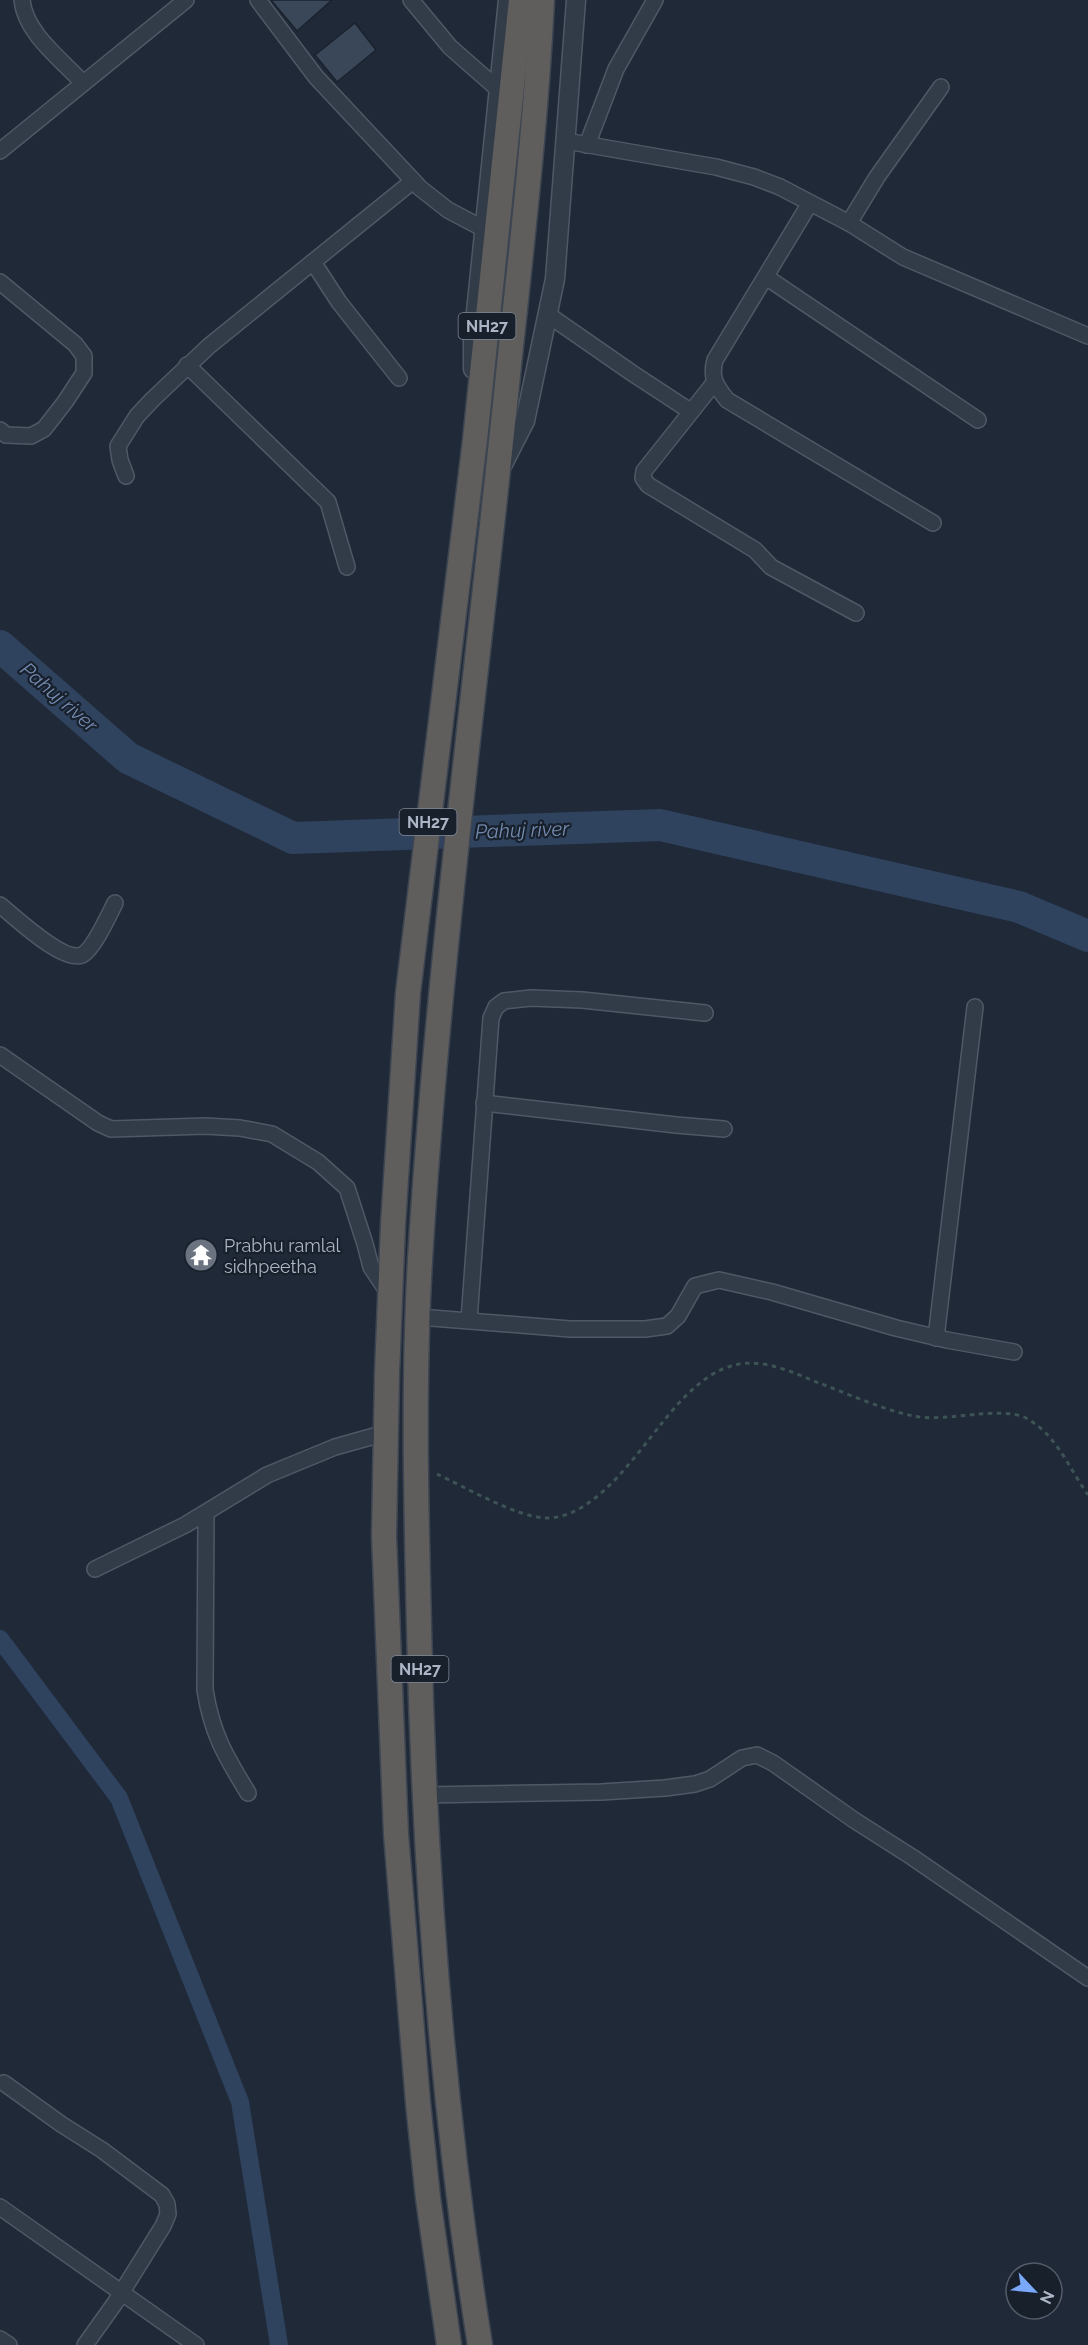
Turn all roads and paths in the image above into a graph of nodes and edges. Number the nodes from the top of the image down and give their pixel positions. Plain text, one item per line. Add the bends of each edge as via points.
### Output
1 (22, 0) edge
2 (186, 0) edge
3 (258, 0) edge
4 (411, 0) edge
5 (508, 0) edge
6 (520, 0) edge
7 (543, 0) edge
8 (576, 0) edge
9 (655, 0) edge
10 (83, 83) junction
11 (940, 87) dead end
12 (499, 90) junction
13 (566, 141) junction
14 (587, 145) junction
15 (0, 151) edge
16 (413, 181) junction
17 (810, 203) junction
18 (849, 223) junction
19 (484, 229) junction
20 (313, 262) junction
21 (766, 277) junction
22 (0, 282) edge
23 (547, 314) junction
24 (1088, 336) edge
25 (186, 365) junction
26 (399, 378) dead end
27 (714, 383) junction
28 (480, 390) junction
29 (506, 395) junction
30 (690, 411) junction
31 (978, 420) dead end
32 (0, 430) edge
33 (475, 440) junction
34 (499, 472) junction
35 (126, 476) dead end
36 (933, 523) dead end
37 (347, 567) dead end
38 (856, 613) dead end
39 (115, 903) dead end
40 (0, 905) edge
41 (975, 1007) dead end
42 (705, 1013) dead end
43 (0, 1054) edge
44 (484, 1103) junction
45 (724, 1129) dead end
46 (390, 1295) junction
47 (419, 1317) junction
48 (469, 1320) junction
49 (936, 1338) junction
50 (1014, 1352) dead end
51 (385, 1433) junction
52 (415, 1464) junction
53 (1088, 1495) edge
54 (206, 1513) junction
55 (95, 1569) dead end
56 (248, 1792) dead end
57 (423, 1796) junction
58 (1088, 1978) edge
59 (4, 2083) dead end
60 (0, 2207) edge
61 (121, 2293) junction
62 (0, 2339) edge
63 (9, 2345) edge
64 (85, 2345) edge
65 (196, 2345) edge
66 (449, 2345) edge
67 (480, 2345) edge

1 - 10 street via 23,12 41,39
2 - 10 street
3 - 16 street via 316,77
4 - 12 street via 450,47
5 - 12 street
6 - 28 highway, NH27
7 - 29 highway, NH27
8 - 13 street
9 - 14 street via 616,69
10 - 15 street
11 - 18 street
12 - 19 street
13 - 14 street
13 - 23 street via 555,279
14 - 17 street via 725,169
16 - 19 street via 448,210
16 - 20 street
17 - 18 street
17 - 21 street
18 - 24 street via 903,257
19 - 33 street via 473,341
20 - 25 street
20 - 26 street
21 - 27 street via 715,360 711,372
21 - 31 street
22 - 32 street via 75,344 84,356 84,374 44,429 31,436 6,435
23 - 30 street
23 - 34 street via 525,421
25 - 35 street via 137,416 118,446
25 - 37 street via 328,502
27 - 30 street
27 - 36 street via 727,400
28 - 29 highway
28 - 33 highway, NH27
29 - 34 highway, NH27
30 - 38 street via 644,471 648,485 755,550 771,567
33 - 46 highway, NH27 via 408,993
34 - 47 highway, NH27 via 441,992
39 - 40 street via 91,946 84,954 72,957 52,947
41 - 49 street
42 - 44 street via 582,1000 504,1001 491,1018
43 - 46 street via 111,1129 240,1128 272,1134 318,1162 347,1188 371,1267
44 - 45 street
44 - 48 street
46 - 51 highway, NH27
47 - 48 street
47 - 52 highway, NH27
48 - 49 street via 570,1329 667,1326 678,1316 695,1286 719,1280
49 - 50 street
51 - 54 street via 296,1462
51 - 66 highway, NH27 via 390,1717 404,1944 428,2198
52 - 53 path via 513,1510 545,1518 569,1514 614,1480 692,1390 721,1369 759,1363 783,1368 913,1416 935,1419 1018,1415 1049,1435
52 - 57 highway, NH27
54 - 55 street
54 - 56 street via 205,1690 210,1719 221,1747
57 - 58 street via 601,1792 695,1785 742,1758 757,1755
57 - 67 highway, NH27 via 452,2138
59 - 61 street via 162,2195 168,2214
60 - 61 street
61 - 64 street
61 - 65 street
62 - 63 street

